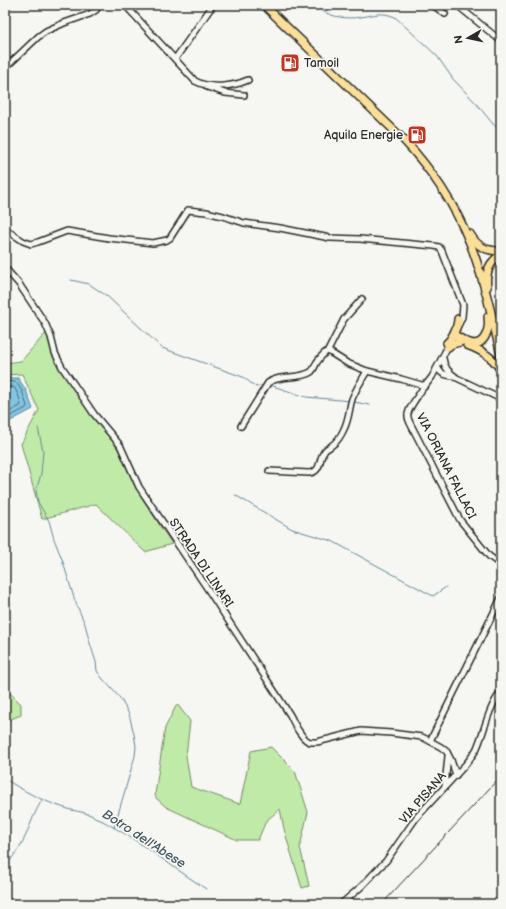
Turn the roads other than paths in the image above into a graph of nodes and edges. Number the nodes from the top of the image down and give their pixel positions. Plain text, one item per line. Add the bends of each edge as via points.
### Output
1 (99, 5) edge
2 (125, 5) edge
3 (213, 5) edge
4 (264, 5) edge
5 (457, 5) edge
6 (437, 6) edge
7 (445, 14) dead end
8 (501, 41) edge
9 (175, 59) junction
10 (5, 68) edge
11 (248, 80) dead end
12 (200, 84) junction
13 (244, 95) dead end
14 (449, 200) junction
15 (5, 229) edge
16 (501, 251) edge
17 (474, 254) junction
18 (501, 255) edge
19 (5, 268) edge
20 (362, 299) dead end
21 (458, 322) junction
22 (453, 336) junction
23 (461, 340) junction
24 (501, 341) edge
25 (447, 345) junction
26 (328, 351) junction
27 (501, 355) edge
28 (443, 358) junction
29 (438, 368) junction
30 (368, 371) junction
31 (501, 371) edge
32 (445, 372) junction
33 (432, 375) junction
34 (424, 388) junction
35 (501, 399) edge
36 (241, 426) dead end
37 (269, 471) dead end
38 (501, 565) edge
39 (501, 598) edge
40 (501, 692) edge
41 (430, 741) junction
42 (450, 758) junction
43 (466, 764) junction
44 (447, 770) junction
45 (456, 775) junction
46 (445, 787) junction
47 (341, 904) edge

1 - 10 street via 90,14 46,31
2 - 9 street
3 - 9 street
4 - 14 main road via 409,146
5 - 8 street
6 - 7 street
9 - 12 street
11 - 12 street via 220,86
12 - 13 street via 225,93
14 - 16 main road via 475,242 485,249
14 - 17 main road
15 - 21 street via 31,244 67,231 153,243 170,238 188,210 330,238 439,247 460,302
17 - 23 main road via 489,327 487,334 479,342
17 - 27 main road
18 - 24 main road via 490,265 486,281
19 - 41 street, STRADA DI LINARI via 45,323 62,367 94,414 120,445 139,487 301,735 306,740 316,742 361,731 411,735
20 - 26 street via 344,319
21 - 22 main road
21 - 23 main road
21 - 25 street
22 - 23 main road via 456,340
22 - 25 main road
23 - 25 main road
23 - 31 main road via 490,356
25 - 28 street
25 - 29 street
25 - 33 street
26 - 30 street
26 - 36 street via 312,371 268,383
28 - 29 street
28 - 32 street
29 - 32 street
29 - 33 street
30 - 34 street
30 - 37 street via 352,401 344,429 338,440 324,452 318,469 313,473
32 - 33 street
32 - 35 street
33 - 34 street, VIA ORIANA FALLACI
34 - 38 street, VIA ORIANA FALLACI via 410,409 410,423 460,520 489,556
39 - 41 street
40 - 43 street, VIA PISANA
41 - 42 street, STRADA DI LINARI via 447,752
42 - 43 street, STRADA DI LINARI via 456,764
42 - 44 street
42 - 45 street
43 - 45 street, VIA PISANA
44 - 45 street via 450,774
44 - 46 street
45 - 46 street, VIA PISANA
46 - 47 street, VIA PISANA via 416,818 386,861

